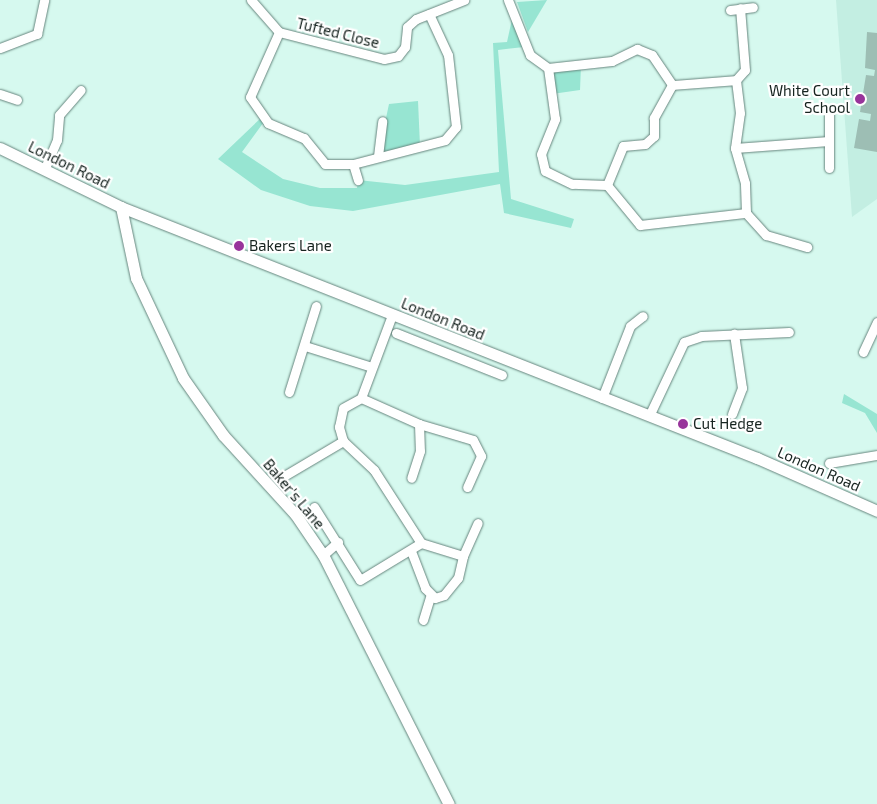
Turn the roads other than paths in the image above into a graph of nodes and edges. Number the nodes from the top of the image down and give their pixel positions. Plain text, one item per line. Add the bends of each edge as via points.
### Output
1 (44, 0) edge
2 (252, 0) edge
3 (464, 0) edge
4 (508, 0) edge
5 (753, 7) dead end
6 (740, 8) junction
7 (730, 10) dead end
8 (429, 14) junction
9 (279, 32) junction
10 (0, 48) edge
11 (548, 68) junction
12 (736, 80) junction
13 (672, 85) junction
14 (81, 90) dead end
15 (0, 94) edge
16 (18, 100) dead end
17 (829, 112) dead end
18 (382, 121) dead end
19 (829, 141) junction
20 (0, 148) edge
21 (735, 148) junction
22 (378, 156) junction
23 (353, 164) junction
24 (45, 168) junction
25 (829, 168) dead end
26 (358, 180) dead end
27 (607, 184) junction
28 (121, 206) junction
29 (746, 212) junction
30 (807, 247) dead end
31 (316, 306) dead end
32 (392, 315) junction
33 (643, 316) dead end
34 (877, 322) edge
35 (789, 332) dead end
36 (396, 333) dead end
37 (734, 334) junction
38 (446, 336) junction
39 (304, 346) junction
40 (440, 351) junction
41 (862, 352) dead end
42 (372, 367) junction
43 (502, 375) dead end
44 (289, 392) dead end
45 (361, 398) junction
46 (602, 398) junction
47 (732, 414) dead end
48 (649, 416) junction
49 (419, 424) junction
50 (343, 441) junction
51 (877, 455) edge
52 (829, 464) dead end
53 (284, 476) dead end
54 (411, 478) dead end
55 (467, 487) dead end
56 (314, 507) dead end
57 (877, 511) edge
58 (478, 523) dead end
59 (338, 542) junction
60 (421, 543) junction
61 (411, 551) junction
62 (323, 555) junction
63 (463, 556) junction
64 (430, 597) junction
65 (423, 620) dead end
66 (449, 804) edge

1 - 10 street via 37,34
2 - 9 street, Tufted Close
3 - 8 street, Tufted Close
4 - 11 street via 530,55
5 - 6 street
6 - 7 street
6 - 12 street via 745,70
8 - 9 street, Tufted Close via 408,27 405,48 398,56 384,58
8 - 22 street via 448,54 456,127 445,140
9 - 23 street via 250,97 268,123 304,138 325,164
11 - 13 street via 612,61 637,49 652,54
11 - 27 street via 555,119 541,154 544,171 572,184
12 - 13 street
12 - 21 street via 740,113
13 - 27 street via 654,118 654,136 645,144 623,146
14 - 24 street via 59,116 57,140
15 - 16 street
17 - 19 street
18 - 22 street
19 - 21 street
19 - 25 street
20 - 24 street, London Road
21 - 29 street via 745,183
22 - 23 street
23 - 26 street
24 - 28 street, London Road
27 - 29 street via 640,225
28 - 32 street, London Road
28 - 62 street, Baker's Lane via 136,278 183,378 223,435 294,514
29 - 30 street via 766,235
31 - 39 street
32 - 38 street, London Road
32 - 42 street
33 - 46 street via 630,326
34 - 41 street
35 - 37 street
36 - 40 street
37 - 47 street via 742,388
37 - 48 street via 701,336 684,342
38 - 40 street
38 - 46 street, London Road
39 - 42 street
39 - 44 street
40 - 43 street
42 - 45 street
45 - 49 street
45 - 50 street via 343,408 339,417
46 - 48 street, London Road
48 - 57 street, London Road
49 - 54 street via 420,451
49 - 55 street via 473,440 481,456
50 - 53 street
50 - 60 street via 374,470
51 - 52 street
56 - 59 street
58 - 63 street
59 - 61 street via 360,580
59 - 62 street
60 - 61 street
60 - 63 street
61 - 64 street
62 - 66 street, Baker's Lane
63 - 64 street via 458,578 444,596
64 - 65 street

